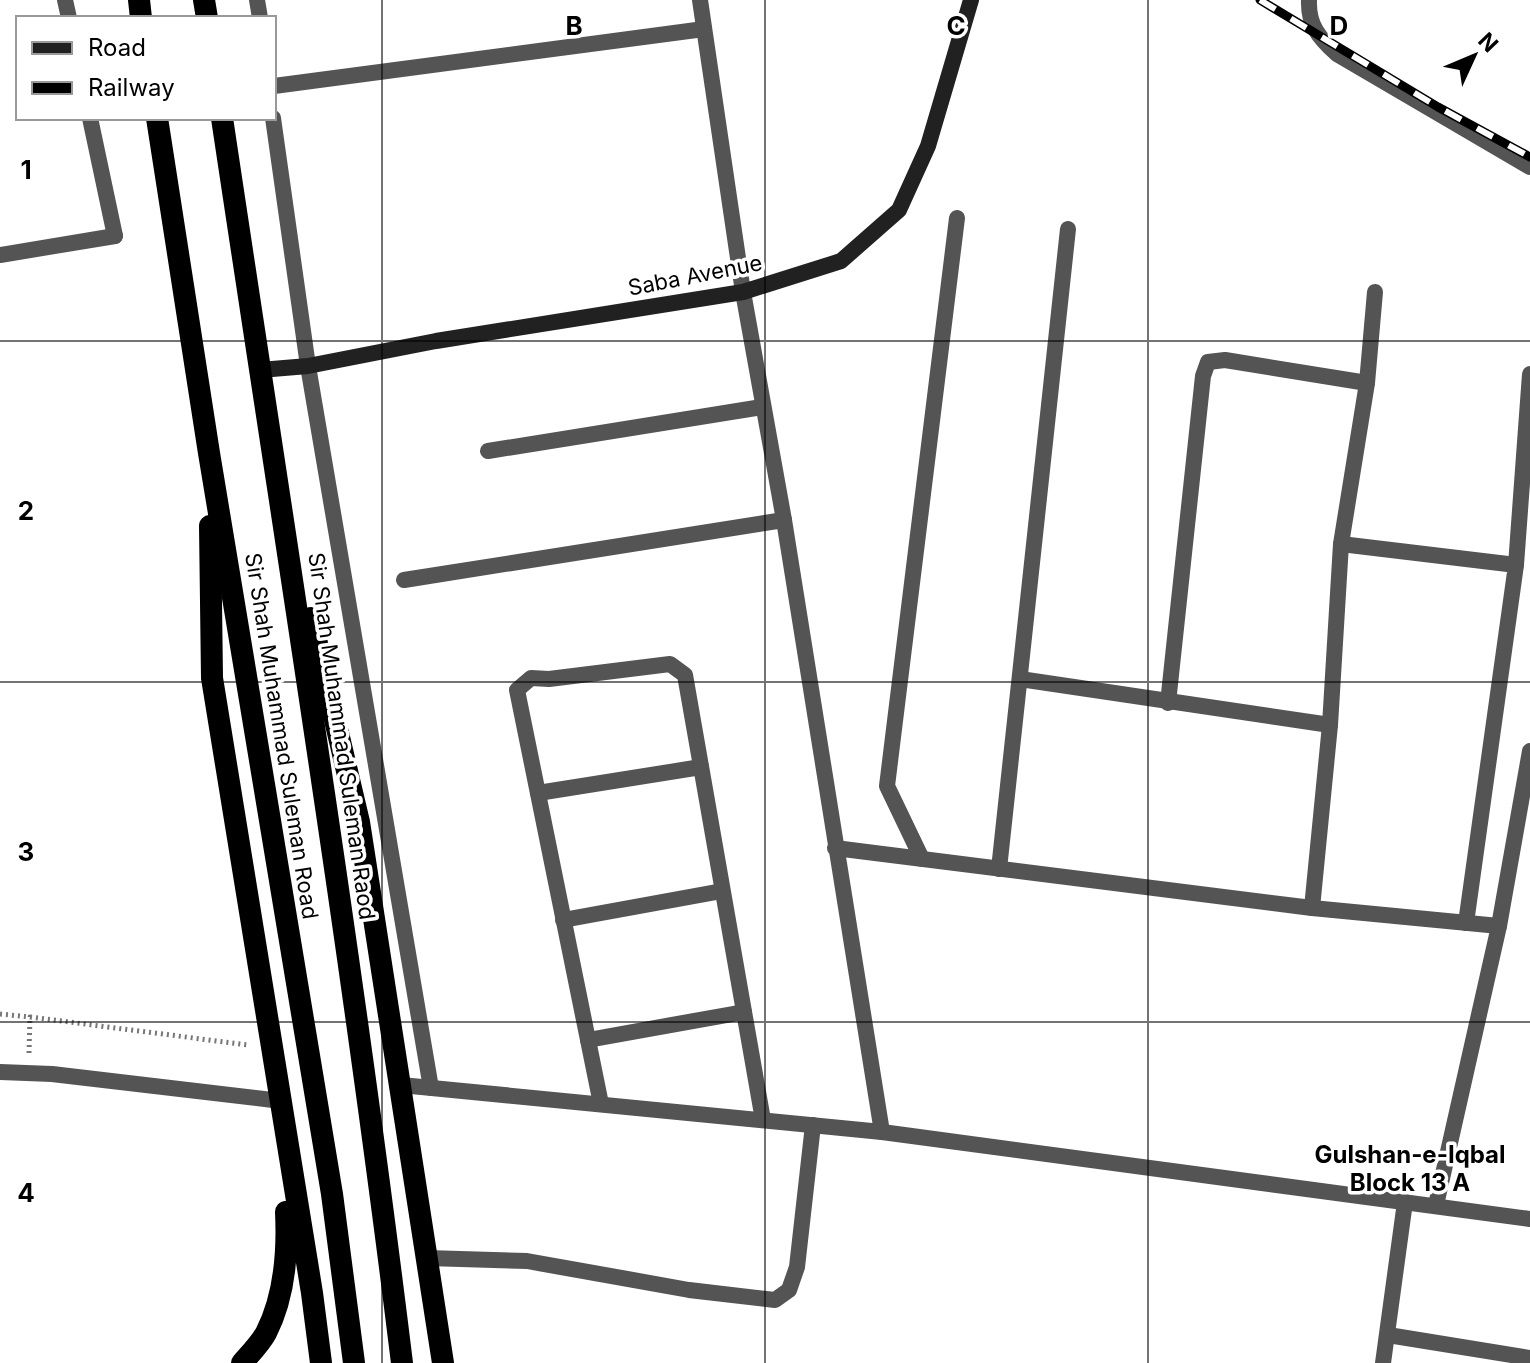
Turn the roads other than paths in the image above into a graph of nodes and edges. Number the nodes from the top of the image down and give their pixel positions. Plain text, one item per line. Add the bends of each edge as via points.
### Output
1 (700, 0) edge
2 (971, 0) edge
3 (1309, 0) edge
4 (704, 29) junction
5 (276, 86) edge
6 (90, 120) edge
7 (157, 120) edge
8 (222, 120) edge
9 (273, 120) edge
10 (1530, 167) edge
11 (957, 218) dead end
12 (1068, 229) dead end
13 (0, 255) edge
14 (743, 292) junction
15 (1375, 292) dead end
16 (308, 366) junction
17 (260, 370) junction
18 (1530, 374) edge
19 (1367, 383) junction
20 (762, 407) junction
21 (488, 451) dead end
22 (209, 453) junction
23 (277, 469) junction
24 (784, 520) junction
25 (1341, 544) junction
26 (1516, 565) junction
27 (404, 580) dead end
28 (1020, 679) junction
29 (1168, 703) junction
30 (1330, 725) junction
31 (1530, 751) edge
32 (701, 767) junction
33 (538, 793) junction
34 (835, 848) junction
35 (922, 859) junction
36 (999, 869) junction
37 (722, 891) junction
38 (1312, 908) junction
39 (563, 920) junction
40 (1466, 923) junction
41 (1499, 926) junction
42 (744, 1012) junction
43 (588, 1040) junction
44 (0, 1072) edge
45 (401, 1085) junction
46 (431, 1088) junction
47 (281, 1101) junction
48 (601, 1104) junction
49 (763, 1120) junction
50 (813, 1125) junction
51 (882, 1132) junction
52 (1405, 1202) junction
53 (1436, 1205) junction
54 (1530, 1219) edge
55 (427, 1258) junction
56 (1388, 1335) junction
57 (1530, 1358) edge
58 (242, 1363) edge
59 (321, 1363) edge
60 (354, 1363) edge
61 (402, 1363) edge
62 (443, 1363) edge
63 (1383, 1363) edge

1 - 4 street
2 - 14 main road, Saba Avenue via 928,146 899,210 841,261
3 - 10 street via 1308,14 1317,36 1337,54
4 - 5 street
4 - 14 street
6 - 13 street via 115,236
7 - 22 highway, Sir Shah Muhammad Suleman Road
8 - 17 highway, Sir Shah Muhammad Suleman Raod
9 - 16 street
11 - 35 street via 887,786
12 - 28 street
14 - 16 main road, Saba Avenue
14 - 20 street
15 - 19 street
16 - 17 main road, Saba Avenue
16 - 46 street
17 - 23 highway, Sir Shah Muhammad Suleman Raod
18 - 26 street
19 - 25 street
19 - 29 street via 1225,360 1208,362
20 - 21 street
20 - 24 street
22 - 47 highway via 212,678
22 - 60 highway, Sir Shah Muhammad Suleman Road via 332,1194
23 - 45 highway via 359,822
23 - 61 highway, Sir Shah Muhammad Suleman Raod
24 - 27 street
24 - 34 street
25 - 26 street
25 - 30 street
26 - 40 street
28 - 29 street
28 - 36 street
29 - 30 street
30 - 38 street
31 - 41 street
32 - 33 street
32 - 33 street via 685,675 670,664 531,678 517,690
32 - 37 street
33 - 39 street
34 - 35 street
34 - 51 street
35 - 36 street
36 - 38 street
37 - 39 street
37 - 42 street
38 - 40 street
39 - 43 street
40 - 41 street
41 - 53 street
42 - 43 street
42 - 49 street
43 - 48 street
44 - 47 street
45 - 46 street
45 - 55 highway
46 - 48 street
47 - 58 highway via 288,1250 280,1295 265,1335
47 - 59 highway
48 - 49 street
49 - 50 street
50 - 51 street
50 - 55 street via 797,1267 789,1290 775,1300 527,1261
51 - 52 street
52 - 53 street
52 - 56 street
53 - 54 street
55 - 62 highway
56 - 57 street
56 - 63 street

